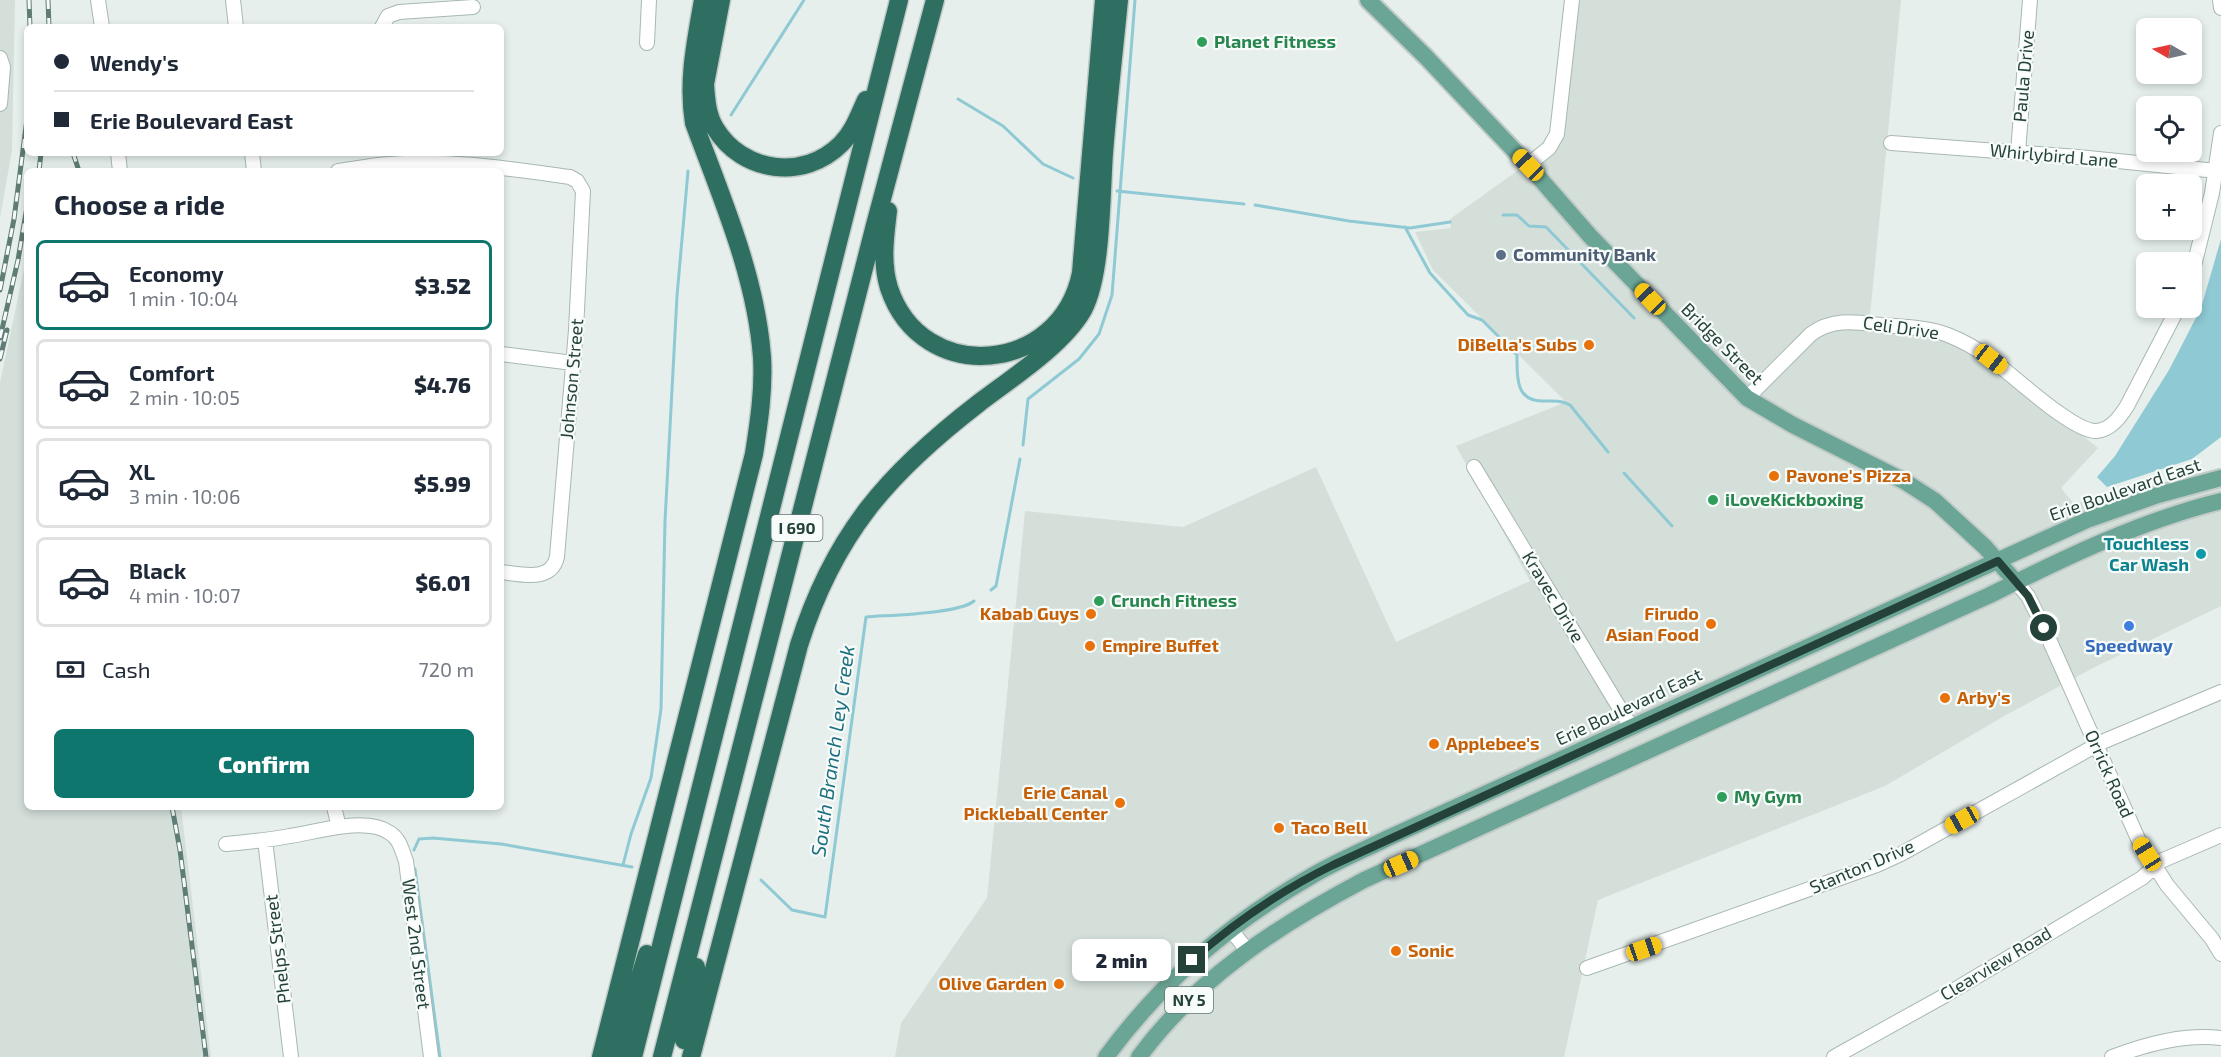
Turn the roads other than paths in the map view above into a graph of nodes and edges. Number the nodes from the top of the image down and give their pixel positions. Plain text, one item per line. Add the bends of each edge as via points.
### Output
1 (98, 0) edge
2 (233, 0) edge
3 (650, 0) edge
4 (703, 0) edge
5 (721, 0) edge
6 (899, 0) edge
7 (936, 0) edge
8 (1368, 0) edge
9 (1572, 0) edge
10 (2030, 0) edge
11 (2220, 0) edge
12 (1107, 2) edge
13 (473, 7) dead end
14 (2221, 8) edge
15 (102, 24) edge
16 (236, 24) edge
17 (384, 24) edge
18 (647, 43) dead end
19 (0, 58) edge
20 (884, 60) junction
21 (0, 104) edge
22 (2221, 133) edge
23 (1892, 143) dead end
24 (2018, 152) junction
25 (895, 155) junction
26 (389, 158) edge
27 (1528, 165) junction
28 (350, 168) edge
29 (501, 168) edge
30 (504, 168) edge
31 (2217, 171) junction
32 (2197, 252) edge
33 (2173, 318) edge
34 (504, 354) edge
35 (573, 363) junction
36 (1747, 398) junction
37 (1474, 467) dead end
38 (2221, 478) edge
39 (2221, 501) edge
40 (1998, 561) junction
41 (504, 572) edge
42 (2016, 582) junction
43 (2221, 692) edge
44 (1631, 727) junction
45 (714, 731) junction
46 (2097, 745) junction
47 (335, 810) edge
48 (339, 827) junction
49 (2221, 835) edge
50 (265, 840) junction
51 (226, 844) dead end
52 (2155, 867) junction
53 (709, 874) junction
54 (1231, 930) junction
55 (1247, 950) junction
56 (2221, 954) edge
57 (1587, 968) dead end
58 (2221, 1038) edge
59 (291, 1057) edge
60 (431, 1057) edge
61 (601, 1057) edge
62 (615, 1057) edge
63 (633, 1057) edge
64 (662, 1057) edge
65 (682, 1057) edge
66 (691, 1057) edge
67 (1106, 1057) edge
68 (1139, 1057) edge
69 (1834, 1057) edge
70 (2112, 1057) edge

1 - 15 street
2 - 16 street
3 - 18 street
4 - 61 highway via 690,83 691,103 694,123 741,251 754,306 762,358 759,426
5 - 20 highway via 705,84 707,109 726,142 756,163 791,168 820,159 841,144 853,129
6 - 20 highway, I 690
7 - 25 highway, I 690
8 - 27 main road, Bridge Street
9 - 27 street via 1560,124 1549,148
10 - 24 street, Paula Drive
11 - 14 street
12 - 25 highway via 1081,273 1073,301 1043,336 1004,354 969,355 930,341 908,322 888,286 884,261
12 - 66 highway via 1106,129 1096,259 1084,308 1063,336 930,442 899,472 859,520 830,567 799,645
13 - 17 street via 399,12 388,16
19 - 21 street
20 - 45 highway, I 690
22 - 31 street
23 - 24 street, Whirlybird Lane
24 - 31 street, Whirlybird Lane
25 - 53 highway, I 690
26 - 28 street
26 - 29 street, Johnson Street
27 - 36 main road, Bridge Street via 1590,236
30 - 35 street, Johnson Street via 570,177 583,191
31 - 32 street
33 - 36 street, Celi Drive via 2118,419 2107,428 2090,430 2076,425 1991,359 1949,335 1855,322 1820,327
34 - 35 street
35 - 41 street, Johnson Street via 555,565 539,576
36 - 40 main road, Bridge Street via 1935,501
37 - 44 street, Kravec Drive
38 - 40 main road, Erie Boulevard East / NY 5 via 2087,520
39 - 42 main road, NY 5 via 2119,536
40 - 42 main road, Bridge Street
40 - 44 main road, Erie Boulevard East / NY 5
42 - 46 street, Orrick Road via 2028,596
42 - 55 main road, NY 5 via 1364,880
43 - 46 street, Stanton Drive
44 - 54 main road, Erie Boulevard East / NY 5 via 1311,876
45 - 62 highway
45 - 63 highway, I 690
46 - 52 street, Orrick Road via 2139,841
46 - 57 street, Stanton Drive via 1877,865
47 - 48 street
48 - 50 street
48 - 60 street, West 2nd Street via 370,827 392,834 400,844 406,861
49 - 52 street, Clearview Road
50 - 51 street
50 - 59 street, Phelps Street
52 - 56 street, Orrick Road
52 - 69 street, Clearview Road via 1944,996
53 - 64 highway, I 690
53 - 65 highway
54 - 55 street
54 - 67 main road, Erie Boulevard East / NY 5 via 1175,977
55 - 68 main road, NY 5 via 1193,996
58 - 70 street via 2167,1040

